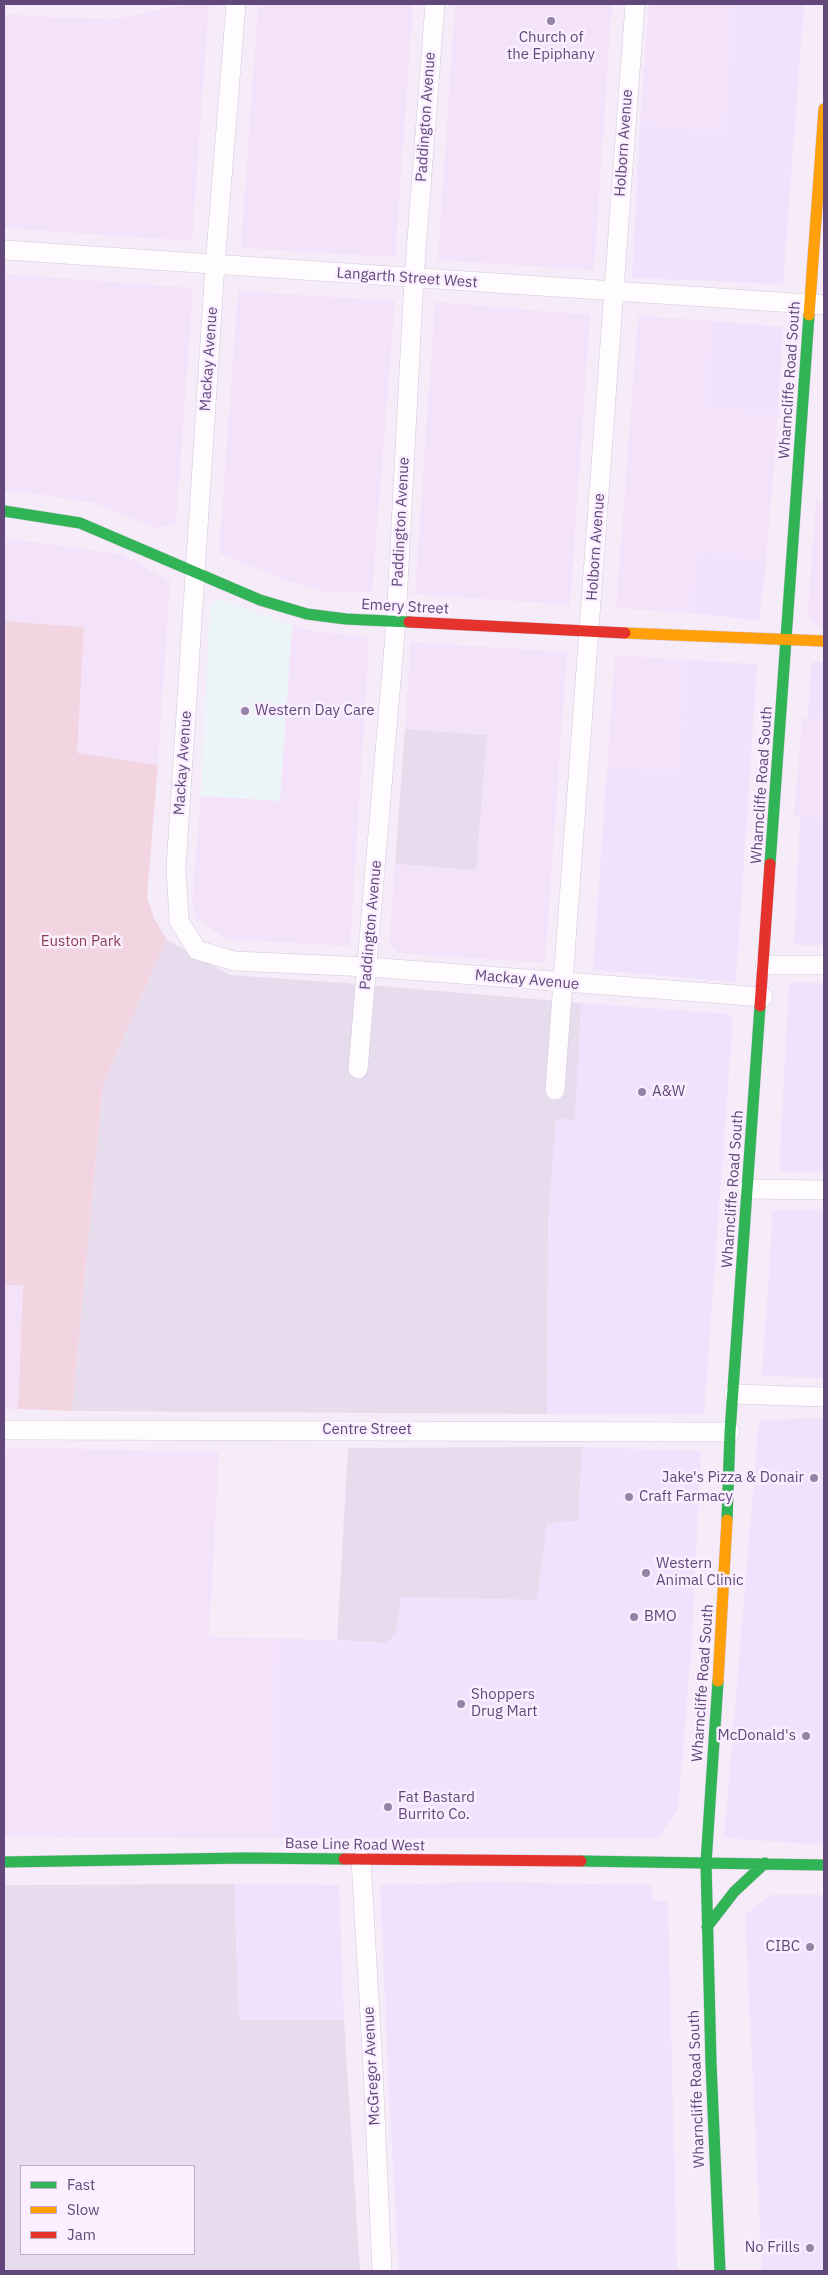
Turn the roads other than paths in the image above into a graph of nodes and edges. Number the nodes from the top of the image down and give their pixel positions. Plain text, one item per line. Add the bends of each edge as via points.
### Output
1 (236, 4) edge
2 (435, 4) edge
3 (635, 4) edge
4 (824, 109) edge
5 (4, 250) edge
6 (215, 265) junction
7 (414, 278) junction
8 (613, 292) junction
9 (818, 305) edge
10 (4, 511) edge
11 (194, 572) junction
12 (396, 622) junction
13 (590, 632) junction
14 (787, 640) junction
15 (824, 641) edge
16 (765, 965) junction
17 (824, 965) edge
18 (368, 967) junction
19 (564, 983) junction
20 (762, 997) junction
21 (358, 1069) dead end
22 (556, 1090) dead end
23 (748, 1189) junction
24 (824, 1190) edge
25 (734, 1394) junction
26 (824, 1397) edge
27 (4, 1430) edge
28 (730, 1432) junction
29 (360, 1860) junction
30 (4, 1862) edge
31 (706, 1864) junction
32 (765, 1864) junction
33 (824, 1865) edge
34 (707, 1927) junction
35 (382, 2271) edge
36 (720, 2271) edge

1 - 6 street, Mackay Avenue
2 - 7 street, Paddington Avenue
3 - 8 street, Holborn Avenue
4 - 9 main road, Wharncliffe Road South
5 - 6 street, Langarth Street West
6 - 7 street, Langarth Street West
6 - 11 street, Mackay Avenue
7 - 8 street, Langarth Street West
7 - 12 street, Paddington Avenue
8 - 9 street, Langarth Street West
8 - 13 street, Holborn Avenue
9 - 14 main road, Wharncliffe Road South
10 - 11 main road, Emery Street via 80,523
11 - 12 main road, Emery Street via 260,600 307,614
11 - 18 street, Mackay Avenue via 176,868 179,921 197,950 234,961
12 - 13 main road, Emery Street
12 - 18 street, Paddington Avenue
13 - 14 main road, Emery Street
13 - 19 street, Holborn Avenue
14 - 15 main road, Emery Street
14 - 16 main road, Wharncliffe Road South
16 - 17 street
16 - 20 main road, Wharncliffe Road South
18 - 19 street, Mackay Avenue
18 - 21 street, Paddington Avenue
19 - 20 street, Mackay Avenue
19 - 22 street, Holborn Avenue
20 - 23 main road, Wharncliffe Road South
23 - 24 street
23 - 25 main road, Wharncliffe Road South
25 - 26 street
25 - 28 main road, Wharncliffe Road South
27 - 28 street, Centre Street
28 - 31 main road, Wharncliffe Road South via 726,1565
29 - 30 main road, Base Line Road West via 244,1858
29 - 31 main road, Base Line Road West
29 - 35 street, McGregor Avenue
31 - 32 main road, Base Line Road West
31 - 34 main road, Wharncliffe Road South
32 - 33 main road, Base Line Road West
32 - 34 main road via 734,1892
34 - 36 main road, Wharncliffe Road South

